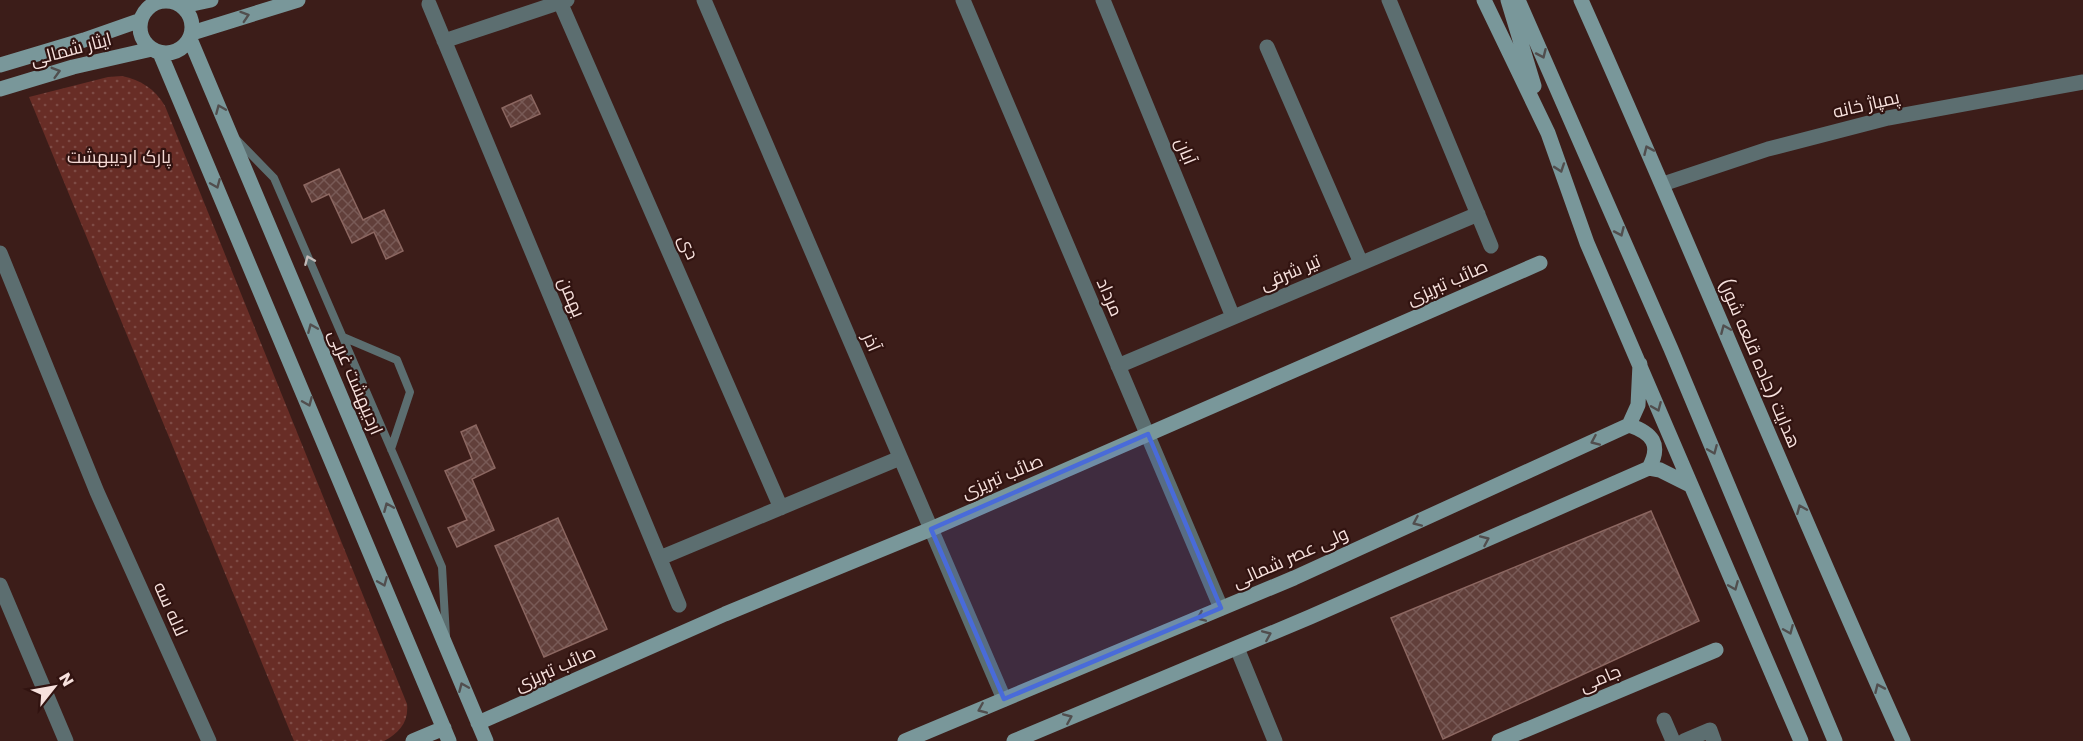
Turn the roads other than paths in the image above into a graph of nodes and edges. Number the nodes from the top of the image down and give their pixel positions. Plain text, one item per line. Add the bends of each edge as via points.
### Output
1 (211, 0) edge
2 (298, 0) edge
3 (704, 0) edge
4 (963, 0) edge
5 (1102, 0) edge
6 (1389, 0) edge
7 (1484, 0) edge
8 (1508, 0) edge
9 (1518, 0) edge
10 (1581, 0) edge
11 (563, 1) edge
12 (179, 3) edge
13 (429, 4) dead end
14 (143, 10) edge
15 (191, 36) junction
16 (444, 41) junction
17 (1268, 47) dead end
18 (156, 51) junction
19 (0, 65) edge
20 (2083, 82) edge
21 (0, 89) edge
22 (1548, 133) junction
23 (231, 134) junction
24 (1663, 184) junction
25 (1478, 214) junction
26 (1491, 246) dead end
27 (0, 253) edge
28 (1361, 263) junction
29 (1540, 263) dead end
30 (1233, 317) junction
31 (343, 337) junction
32 (1640, 364) junction
33 (1118, 366) junction
34 (1629, 425) junction
35 (1148, 434) junction
36 (391, 449) junction
37 (900, 458) junction
38 (1649, 468) junction
39 (1690, 485) junction
40 (781, 508) junction
41 (931, 529) junction
42 (660, 558) junction
43 (0, 585) edge
44 (680, 605) dead end
45 (1221, 608) junction
46 (447, 648) junction
47 (1237, 648) junction
48 (1716, 650) dead end
49 (1004, 699) junction
50 (1664, 720) dead end
51 (478, 723) junction
52 (447, 734) edge
53 (1018, 740) edge
54 (66, 741) edge
55 (209, 741) edge
56 (413, 741) edge
57 (486, 741) edge
58 (905, 741) edge
59 (1275, 741) edge
60 (1499, 741) edge
61 (1673, 741) edge
62 (1684, 741) edge
63 (1714, 741) edge
64 (1801, 741) edge
65 (1835, 741) edge
66 (1903, 741) edge

1 - 12 main road
15 -> 2 main road
3 - 37 street, آذر
4 - 33 street, مرداد
5 - 30 street, آبان
6 - 25 street
7 - 22 main road
8 - 22 main road
9 -> 65 main road
24 -> 10 main road, هدایت (جاده قلعه شور)
11 - 16 street
11 - 40 street, دی
12 - 14 main road via 160,1
12 - 15 main road via 191,18
13 - 16 street, بهمن
14 - 18 main road via 141,36
14 - 19 main road, ایثار شمالی via 84,40
15 - 18 main road via 186,45 174,52
23 -> 15 main road, اردیبهشت غربی
16 - 42 street, بهمن
17 - 28 street
21 -> 18 main road, ایثار شمالی via 73,67
18 -> 52 main road
20 - 24 street, پمپاژ خانه via 1888,117 1768,149
22 -> 32 main road via 1576,217
31 -> 23 lane via 274,178
46 -> 23 main road, اردیبهشت غربی
66 -> 24 main road, هدایت (جاده قلعه شور)
25 - 26 street
25 - 28 street, تیر شرقی
27 - 55 street, لاله سه via 97,492
28 - 30 street, تیر شرقی
29 - 35 main road, صائب تبریزی
30 - 33 street, تیر شرقی
31 - 36 lane
31 - 36 lane via 397,360 410,392
32 - 34 main road via 1638,405
32 -> 39 main road
33 - 35 street, مرداد
34 - 38 main road via 1647,431 1654,442 1654,459
34 -> 45 main road, ولی عصر شمالی
35 - 41 main road, صائب تبریزی
35 - 45 street, مرداد
36 - 46 lane via 442,567
37 - 40 street
37 - 41 street, آذر
38 - 39 main road
47 -> 38 main road
39 -> 64 main road
40 - 42 street
41 - 49 street, آذر
41 - 51 main road, صائب تبریزی
42 - 44 street, بهمن
43 - 54 street
45 -> 49 main road, ولی عصر شمالی
51 -> 46 main road, اردیبهشت غربی
53 -> 47 main road
47 - 59 street
48 - 60 main road, جامی
49 -> 58 main road, ولی عصر شمالی
50 - 61 street
51 - 57 main road, اردیبهشت غربی
52 - 56 main road
62 - 63 street via 1710,730

